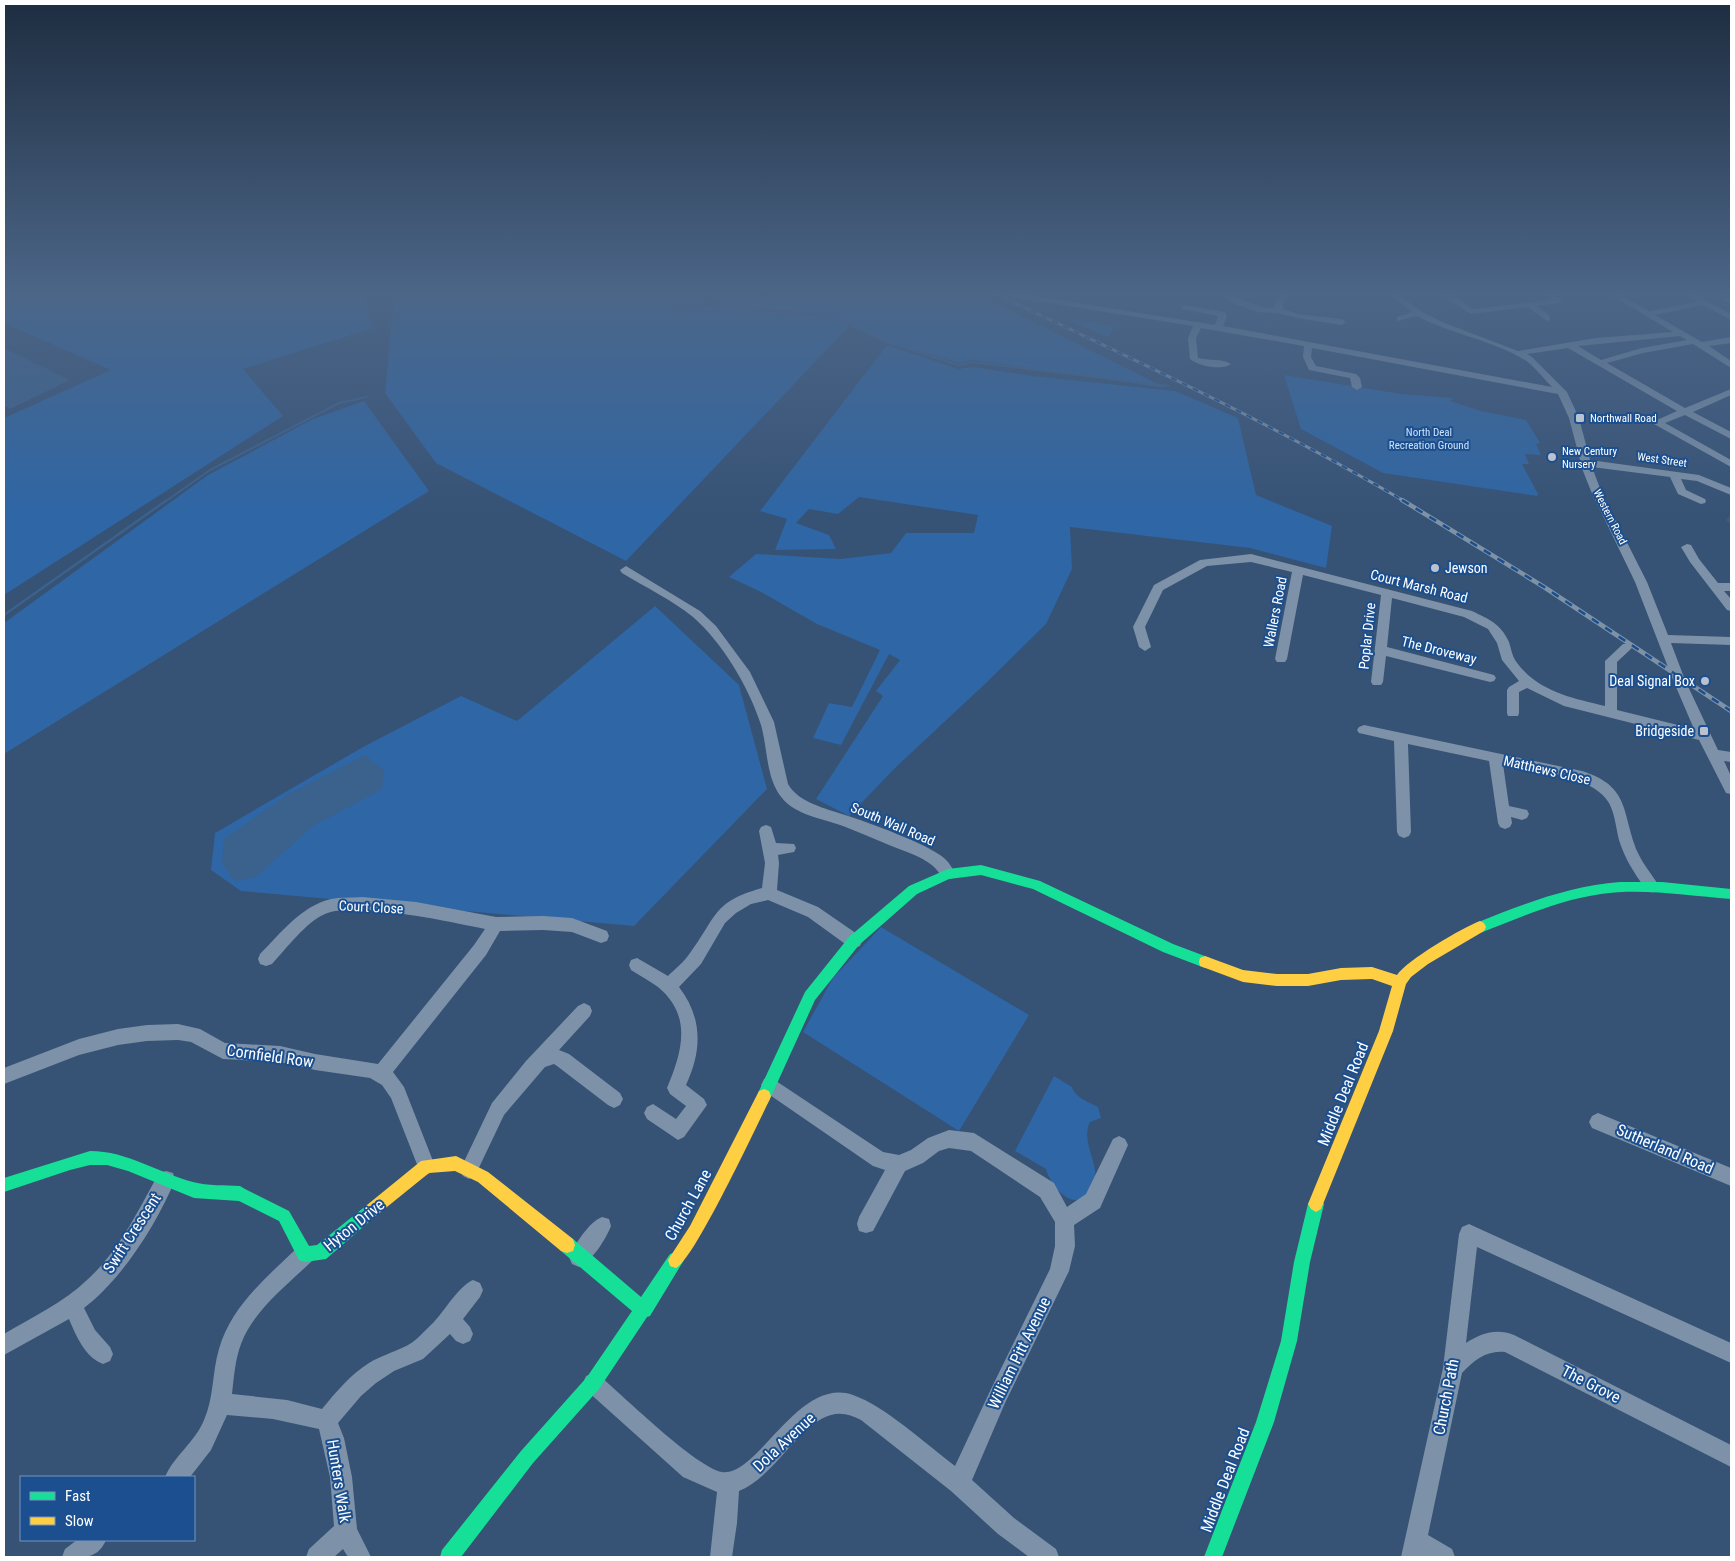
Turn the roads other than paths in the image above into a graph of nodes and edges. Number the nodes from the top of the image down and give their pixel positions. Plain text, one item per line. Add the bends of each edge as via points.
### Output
1 (1311, 368) edge
2 (1431, 368) edge
3 (1539, 368) edge
4 (1608, 368) edge
5 (1357, 387) dead end
6 (1562, 392) junction
7 (1731, 392) edge
8 (1684, 411) junction
9 (1731, 436) edge
10 (1586, 463) junction
11 (1731, 464) edge
12 (1674, 474) junction
13 (1731, 492) edge
14 (1704, 503) dead end
15 (1687, 547) dead end
16 (626, 570) dead end
17 (1298, 571) junction
18 (1714, 587) junction
19 (1731, 587) edge
20 (1387, 594) junction
21 (1731, 608) edge
22 (1663, 639) junction
23 (1731, 641) edge
24 (1144, 647) dead end
25 (1627, 647) dead end
26 (1381, 650) junction
27 (1280, 659) dead end
28 (1490, 678) dead end
29 (1377, 682) dead end
30 (1528, 682) junction
31 (1513, 713) dead end
32 (1611, 714) junction
33 (1364, 730) dead end
34 (1704, 736) junction
35 (1401, 739) junction
36 (1713, 755) junction
37 (1731, 757) edge
38 (1495, 758) junction
39 (1731, 789) edge
40 (1522, 814) dead end
41 (766, 831) dead end
42 (1404, 832) dead end
43 (789, 848) dead end
44 (770, 849) junction
45 (948, 874) junction
46 (1652, 887) junction
47 (769, 893) junction
48 (1731, 894) edge
49 (496, 924) junction
50 (601, 936) dead end
51 (854, 941) junction
52 (266, 960) dead end
53 (637, 965) dead end
54 (1400, 982) junction
55 (669, 986) junction
56 (584, 1011) dead end
57 (539, 1060) junction
58 (380, 1074) junction
59 (4, 1076) edge
60 (770, 1085) junction
61 (614, 1099) dead end
62 (652, 1114) dead end
63 (1598, 1122) dead end
64 (1119, 1145) dead end
65 (899, 1164) junction
66 (426, 1166) junction
67 (469, 1170) junction
68 (1731, 1177) edge
69 (166, 1180) junction
70 (4, 1185) edge
71 (1064, 1220) junction
72 (866, 1224) dead end
73 (602, 1226) dead end
74 (1469, 1234) joint
75 (305, 1254) junction
76 (579, 1257) junction
77 (473, 1290) dead end
78 (73, 1304) junction
79 (644, 1310) junction
80 (4, 1345) edge
81 (1731, 1353) edge
82 (103, 1354) dead end
83 (1453, 1368) junction
84 (593, 1383) junction
85 (220, 1404) junction
86 (326, 1421) junction
87 (1731, 1456) edge
88 (177, 1476) edge
89 (959, 1483) junction
90 (728, 1484) junction
91 (346, 1531) junction
92 (1414, 1549) edge
93 (317, 1557) edge
94 (360, 1557) edge
95 (449, 1557) edge
96 (722, 1557) edge
97 (1048, 1557) edge
98 (1213, 1557) edge
99 (1444, 1557) edge

1 - 5 street via 1314,374 1353,376
2 - 6 street
3 - 6 street, Western Road
4 - 8 street
6 - 10 street, Western Road via 1574,418
7 - 8 street
8 - 9 street
8 - 11 street via 1660,422 1662,426
10 - 12 street, West Street
10 - 22 street, Western Road via 1596,491 1642,582
12 - 13 street, West Street via 1699,478
12 - 14 street via 1682,492
15 - 18 street
16 - 45 street, South Wall Road via 696,614 712,629 746,675 767,722 781,785 787,795 818,812 927,854
17 - 20 street, Court Marsh Road
17 - 24 street, Court Marsh Road via 1251,558 1204,563 1158,588 1139,627
17 - 27 street, Wallers Road
18 - 19 street
18 - 21 street
20 - 26 street, Poplar Drive
20 - 30 street, Court Marsh Road via 1468,614 1492,626 1503,643 1508,660
22 - 23 street
22 - 34 street, Western Road
25 - 32 street via 1611,661
26 - 28 street, The Droveway
26 - 29 street, Poplar Drive
30 - 31 street via 1513,690
30 - 32 street, Court Marsh Road via 1564,701
32 - 34 street, Court Marsh Road
33 - 35 street, Matthews Close
34 - 36 street, Western Road
35 - 38 street, Matthews Close
35 - 42 street
36 - 37 street
36 - 39 street, Western Road
38 - 40 street, Matthews Close via 1504,817
38 - 46 street, Matthews Close via 1582,776 1608,789 1614,798 1631,855
41 - 44 street
43 - 44 street
44 - 47 street
45 - 51 street, Church Lane via 913,890
45 - 54 street via 981,870 1036,885 1168,948 1243,976 1308,980 1372,973
46 - 48 street, Middle Deal Road
46 - 54 street, Middle Deal Road via 1594,890 1525,908 1476,929 1423,960
47 - 51 street via 813,912
47 - 55 street via 747,899 720,918 695,959
49 - 50 street, Court Close via 572,925
49 - 52 street, Court Close via 416,909 332,905 308,916
49 - 58 street via 480,950
51 - 60 street, Church Lane via 810,996
53 - 55 street
54 - 98 street, Middle Deal Road via 1386,1031 1317,1199 1288,1341 1266,1422
55 - 62 street via 690,1020 686,1068 676,1088 698,1104 678,1131
56 - 57 street
57 - 61 street via 554,1056 563,1060
57 - 67 street via 498,1109
58 - 59 street, Cornfield Row via 373,1070 280,1054 223,1051 194,1035 178,1032 118,1037
58 - 66 street via 398,1093
60 - 65 street via 879,1160
60 - 79 street, Church Lane via 695,1231
63 - 68 street, Sutherland Road
64 - 71 street via 1093,1201
65 - 71 street, William Pitt Avenue via 949,1139 974,1142 1047,1190
65 - 72 street
66 - 67 street via 456,1164
66 - 75 street, Hyton Drive via 320,1253
67 - 76 street via 524,1209
69 - 70 street, Hyton Drive via 128,1164 107,1158 90,1158
69 - 75 street, Hyton Drive via 194,1190 240,1194 284,1216
69 - 78 street, Swift Crescent via 112,1269
71 - 89 street, William Pitt Avenue via 1065,1246 1059,1271
73 - 76 street
74 - 81 street
74 - 83 street, Church Path
75 - 85 street via 255,1304 236,1332 226,1357
76 - 79 street
77 - 86 street via 456,1327 359,1382
78 - 80 street, Swift Crescent
78 - 82 street via 80,1326
79 - 84 street, Church Lane
83 - 87 street, The Grove via 1471,1351 1496,1339 1507,1342
83 - 92 street, Church Path
84 - 90 street via 691,1470
84 - 95 street, Church Lane via 527,1457
85 - 86 street, Hunters Walk via 304,1412
85 - 88 street via 201,1450
86 - 91 street, Hunters Walk via 341,1477
89 - 90 street, Dola Avenue via 868,1413 841,1403 824,1406 810,1414 747,1476
89 - 97 street, Dola Avenue via 1006,1526
90 - 96 street
91 - 93 street
91 - 94 street, Hunters Walk
92 - 99 street

